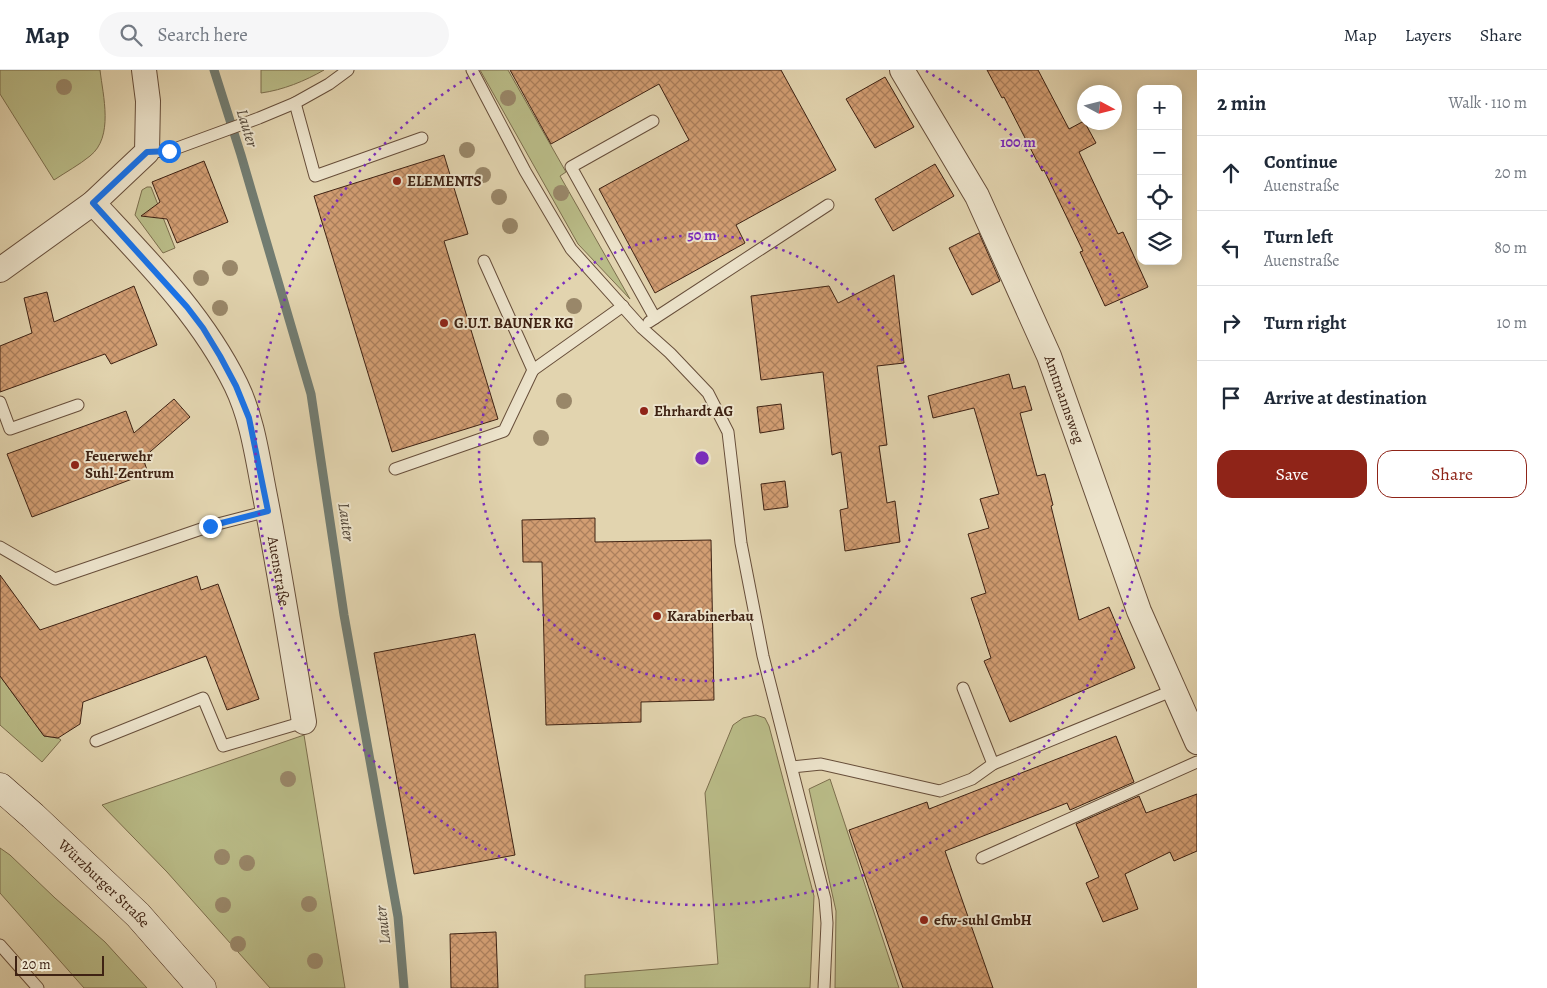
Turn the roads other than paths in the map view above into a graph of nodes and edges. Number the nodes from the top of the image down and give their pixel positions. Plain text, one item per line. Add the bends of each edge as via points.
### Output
1 (144, 70) edge
2 (348, 70) edge
3 (472, 70) edge
4 (902, 70) edge
5 (295, 103) junction
6 (652, 121) dead end
7 (422, 138) dead end
8 (147, 152) junction
9 (93, 203) junction
10 (828, 205) dead end
11 (484, 261) dead end
12 (0, 270) edge
13 (623, 306) junction
14 (655, 318) junction
15 (642, 328) junction
16 (533, 370) junction
17 (0, 402) edge
18 (78, 405) dead end
19 (395, 469) dead end
20 (268, 511) junction
21 (0, 547) edge
22 (963, 688) dead end
23 (1174, 690) junction
24 (304, 722) joint
25 (96, 741) dead end
26 (1197, 742) edge
27 (1197, 762) edge
28 (993, 764) junction
29 (792, 767) junction
30 (0, 787) edge
31 (982, 858) dead end
32 (0, 945) edge
33 (38, 988) edge
34 (202, 988) edge
35 (824, 988) edge

1 - 8 street via 148,101
2 - 5 lane
3 - 13 lane via 525,172 571,249
4 - 23 street, Amtmannsweg via 977,196 1049,356 1139,612
5 - 7 lane via 315,176
5 - 8 lane via 169,151
6 - 14 lane via 571,167
8 - 9 street
9 - 12 street
9 - 20 street, Auenstraße via 187,307 220,356 249,418
10 - 14 lane
11 - 16 lane
13 - 15 lane
13 - 16 lane
14 - 15 lane
15 - 29 lane via 708,393 728,432 741,543 763,656
16 - 19 lane via 504,431
17 - 18 lane via 10,429
20 - 21 lane via 210,526 55,579
20 - 24 street, Auenstraße
22 - 28 lane
23 - 26 street, Amtmannsweg
23 - 28 lane
24 - 25 lane via 223,746 203,698
27 - 31 lane
28 - 29 lane via 972,779 940,791 821,764
29 - 35 lane via 825,899
30 - 34 main road, Würzburger Straße via 138,915
32 - 33 lane

